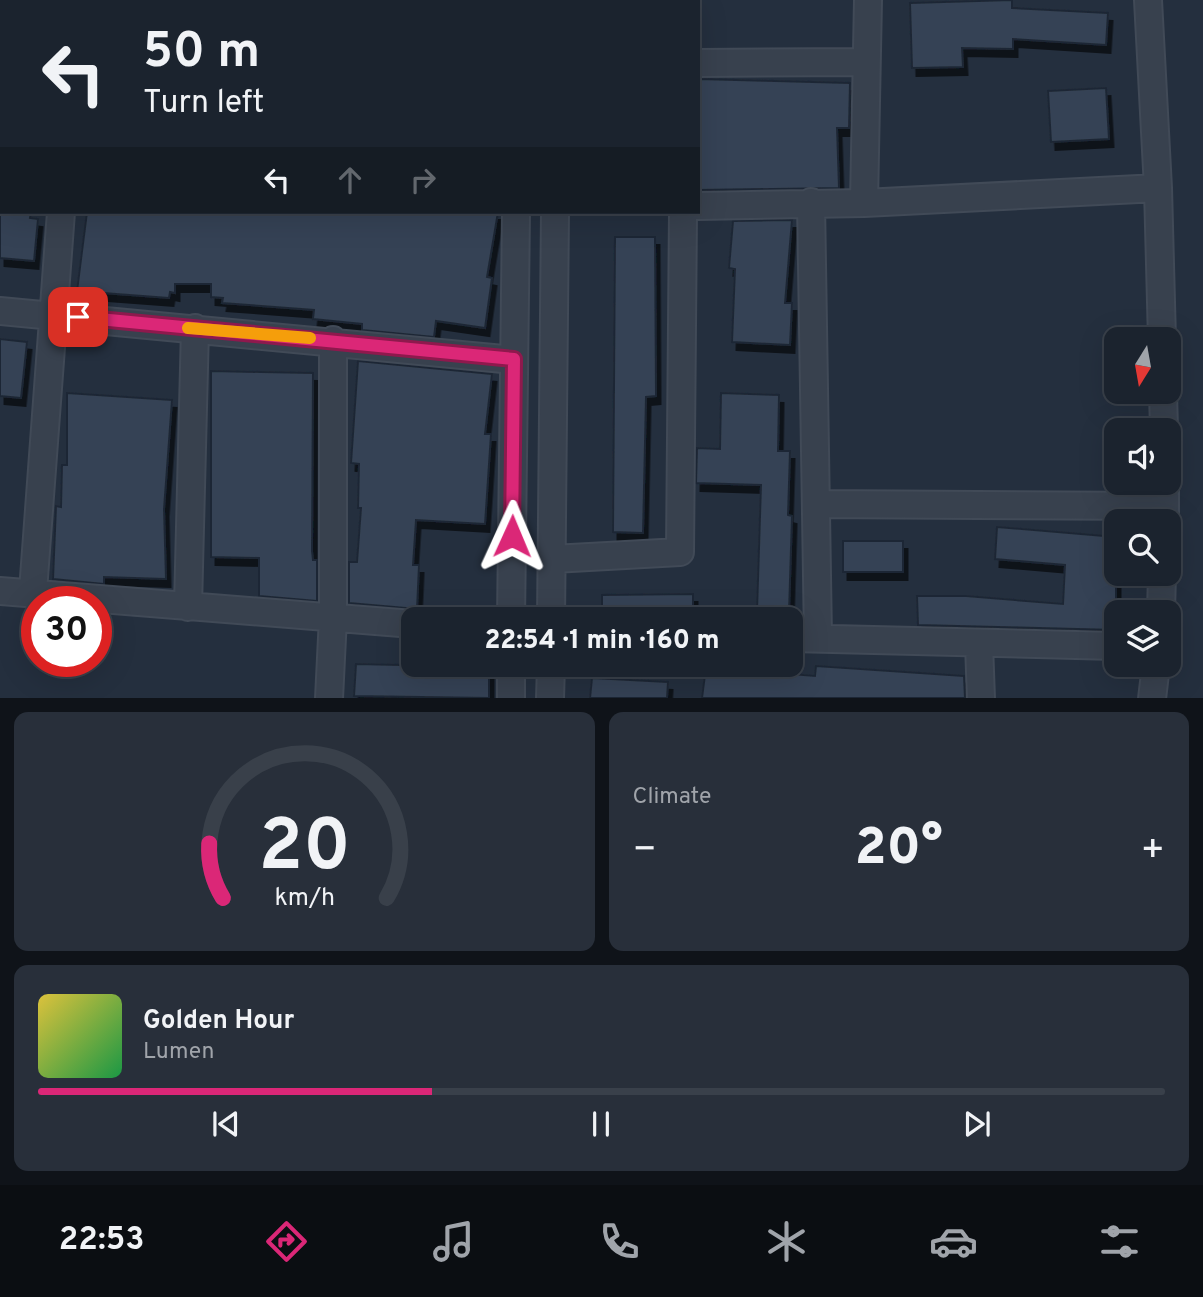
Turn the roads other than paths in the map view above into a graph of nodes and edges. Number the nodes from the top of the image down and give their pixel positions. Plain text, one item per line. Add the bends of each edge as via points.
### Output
1 (868, 0) edge
2 (1148, 0) edge
3 (866, 62) junction
4 (700, 63) edge
5 (1158, 188) junction
6 (811, 202) junction
7 (864, 203) junction
8 (700, 206) edge
9 (61, 214) edge
10 (516, 214) edge
11 (555, 214) edge
12 (683, 214) edge
13 (0, 311) edge
14 (54, 315) junction
15 (1162, 327) edge
16 (195, 328) junction
17 (333, 340) junction
18 (514, 359) junction
19 (816, 504) junction
20 (1165, 504) edge
21 (553, 559) junction
22 (33, 586) edge
23 (0, 591) edge
24 (21, 591) edge
25 (112, 599) edge
26 (188, 607) junction
27 (511, 607) edge
28 (551, 607) edge
29 (332, 617) junction
30 (401, 623) edge
31 (803, 638) edge
32 (818, 638) junction
33 (979, 643) junction
34 (1104, 646) edge
35 (511, 677) edge
36 (551, 677) edge
37 (1155, 677) edge
38 (329, 698) edge
39 (511, 698) edge
40 (550, 698) edge
41 (981, 698) edge
42 (1152, 698) edge

1 - 3 street
2 - 5 street
3 - 4 street
3 - 7 street
5 - 7 street
5 - 15 street
6 - 7 street
6 - 8 street
6 - 19 street
9 - 14 street
10 - 18 street
11 - 21 street
12 - 21 street via 680,552
13 - 14 street
14 - 16 street
14 - 22 street
16 - 17 street
16 - 26 street
17 - 18 street
17 - 29 street
18 - 27 street
19 - 20 street
19 - 32 street
21 - 28 street
23 - 24 street
25 - 26 street
26 - 29 street
29 - 30 street
29 - 38 street
31 - 32 street
32 - 33 street
33 - 34 street
33 - 41 street
35 - 39 street
36 - 40 street
37 - 42 street

